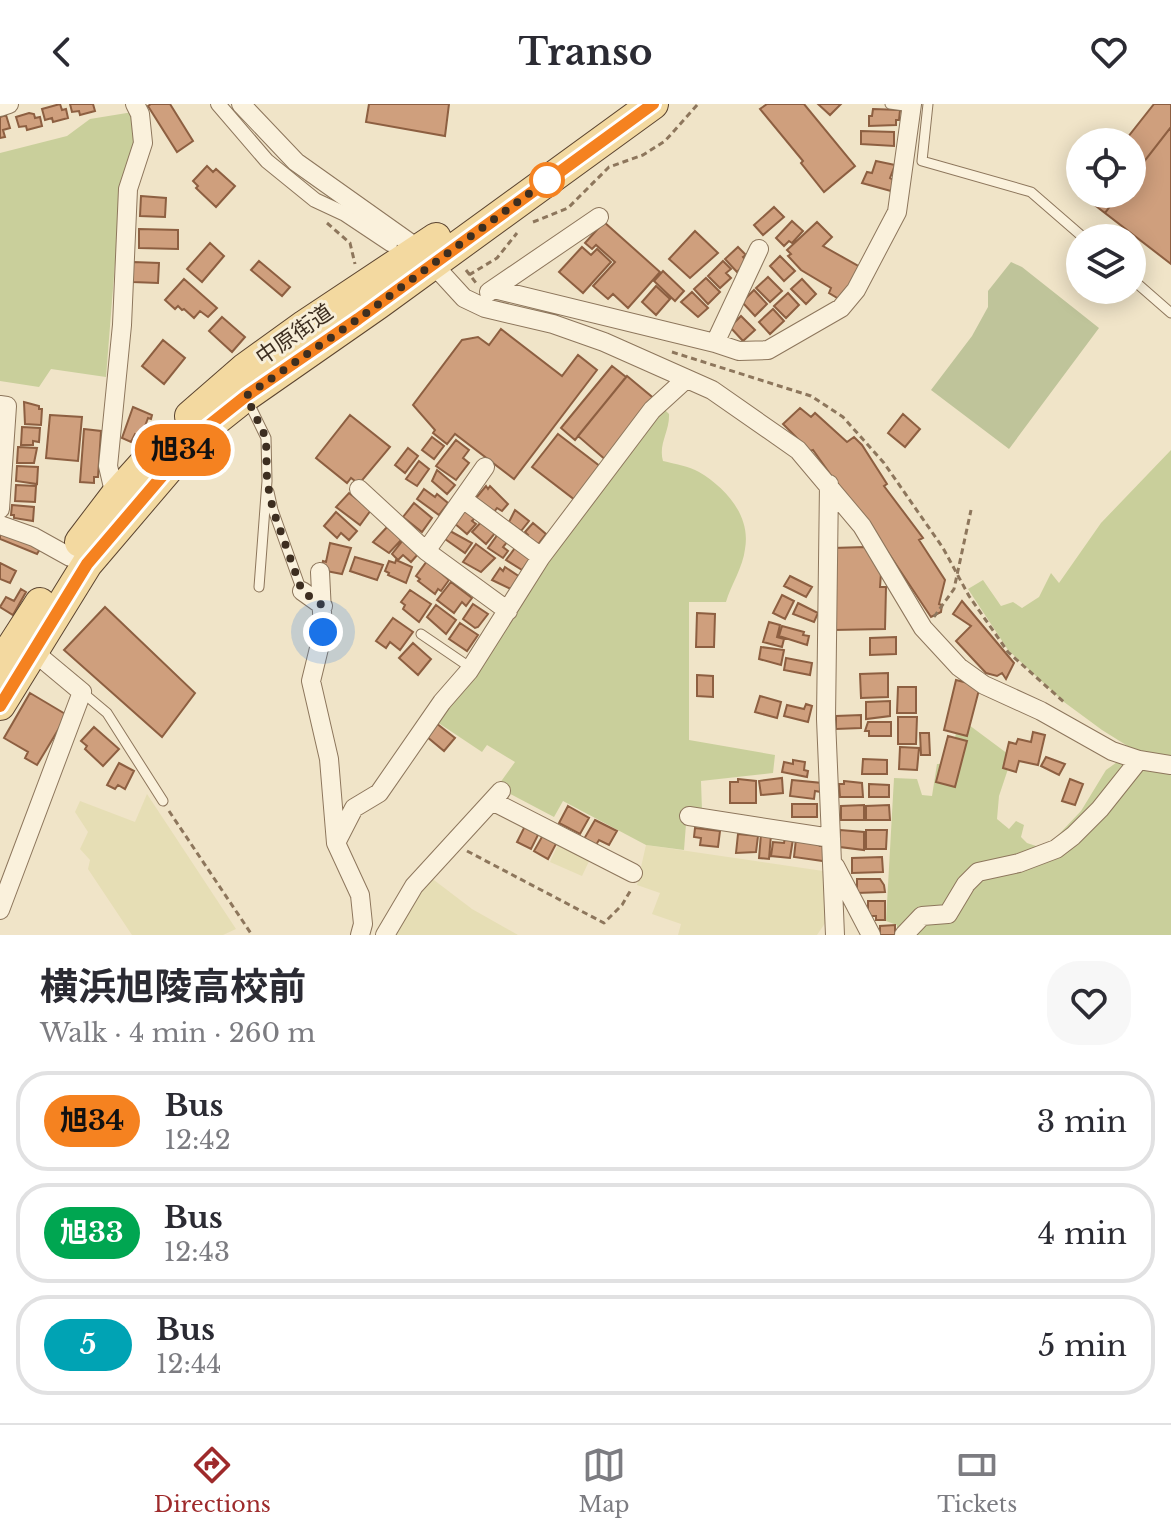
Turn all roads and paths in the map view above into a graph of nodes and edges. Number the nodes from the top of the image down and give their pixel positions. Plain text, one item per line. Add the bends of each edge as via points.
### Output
1 (9, 104) edge
2 (135, 104) edge
3 (218, 104) edge
4 (241, 104) edge
5 (619, 104) edge
6 (653, 104) edge
7 (698, 104) edge
8 (890, 104) edge
9 (917, 105) edge
10 (0, 107) edge
11 (599, 217) dead end
12 (530, 223) dead end
13 (1068, 224) edge
14 (519, 230) dead end
15 (759, 249) dead end
16 (419, 264) junction
17 (1146, 291) edge
18 (484, 296) junction
19 (1171, 313) edge
20 (715, 343) junction
21 (686, 379) junction
22 (246, 396) junction
23 (0, 405) edge
24 (485, 467) dead end
25 (267, 481) junction
26 (829, 484) junction
27 (359, 489) dead end
28 (115, 496) junction
29 (463, 499) junction
30 (0, 509) edge
31 (971, 510) dead end
32 (0, 525) edge
33 (426, 551) junction
34 (70, 557) junction
35 (541, 557) junction
36 (320, 572) dead end
37 (259, 587) dead end
38 (302, 591) joint
39 (323, 606) junction
40 (508, 611) junction
41 (923, 628) junction
42 (421, 634) dead end
43 (17, 652) edge
44 (471, 668) junction
45 (82, 692) junction
46 (0, 705) edge
47 (1139, 760) junction
48 (1171, 765) edge
49 (163, 801) joint
50 (689, 816) dead end
51 (831, 838) junction
52 (336, 843) junction
53 (453, 844) junction
54 (834, 863) junction
55 (633, 873) joint
56 (0, 910) edge
57 (831, 931) edge
58 (252, 935) edge
59 (360, 935) edge
60 (385, 935) edge
61 (871, 935) edge
62 (904, 935) edge

1 - 10 street
2 - 28 street via 143,143 128,189 108,466
3 - 16 street via 291,181
4 - 16 street via 296,162
5 - 16 main road, 中原街道
6 - 16 main road, 中原街道
7 - 12 path via 665,141 609,167 568,208
8 - 9 lane
9 - 13 lane via 922,161 1031,192
9 - 20 street via 897,212 841,308 768,350 739,351
11 - 18 street
14 - 16 path via 497,258
15 - 20 street
16 - 18 path
16 - 18 street via 464,298
16 - 22 main road, 中原街道
16 - 28 main road, 中原街道 via 244,369 186,419
17 - 19 lane
18 - 20 street
18 - 21 street via 485,308 604,342
21 - 26 street via 712,390 798,450
21 - 35 street via 652,410
22 - 25 lane via 266,438
22 - 43 main road, 中原街道 via 197,435 151,485
23 - 30 street via 7,406
24 - 29 street
25 - 37 lane
25 - 38 lane
26 - 41 street via 862,526
26 - 51 street via 826,719
27 - 33 street
28 - 34 main road, 中原街道
29 - 33 street
29 - 35 street
31 - 41 path via 954,589
32 - 34 street
33 - 40 street
34 - 43 main road, 中原街道
35 - 40 street
36 - 39 street
38 - 39 street
39 - 52 street via 323,632 311,681 329,759
40 - 44 street
41 - 47 street via 984,685
42 - 44 lane
43 - 45 street
43 - 46 main road, 中原街道
44 - 52 street via 379,793 354,808
45 - 49 lane via 107,713
45 - 56 street
47 - 48 street
47 - 62 street via 1100,809 1056,849 978,872 948,914 922,916
49 - 58 path
50 - 51 street
51 - 54 street
52 - 59 street via 360,895
53 - 55 street via 496,796
53 - 55 path via 604,923 632,888
53 - 60 street via 414,886
54 - 57 street
54 - 61 street

